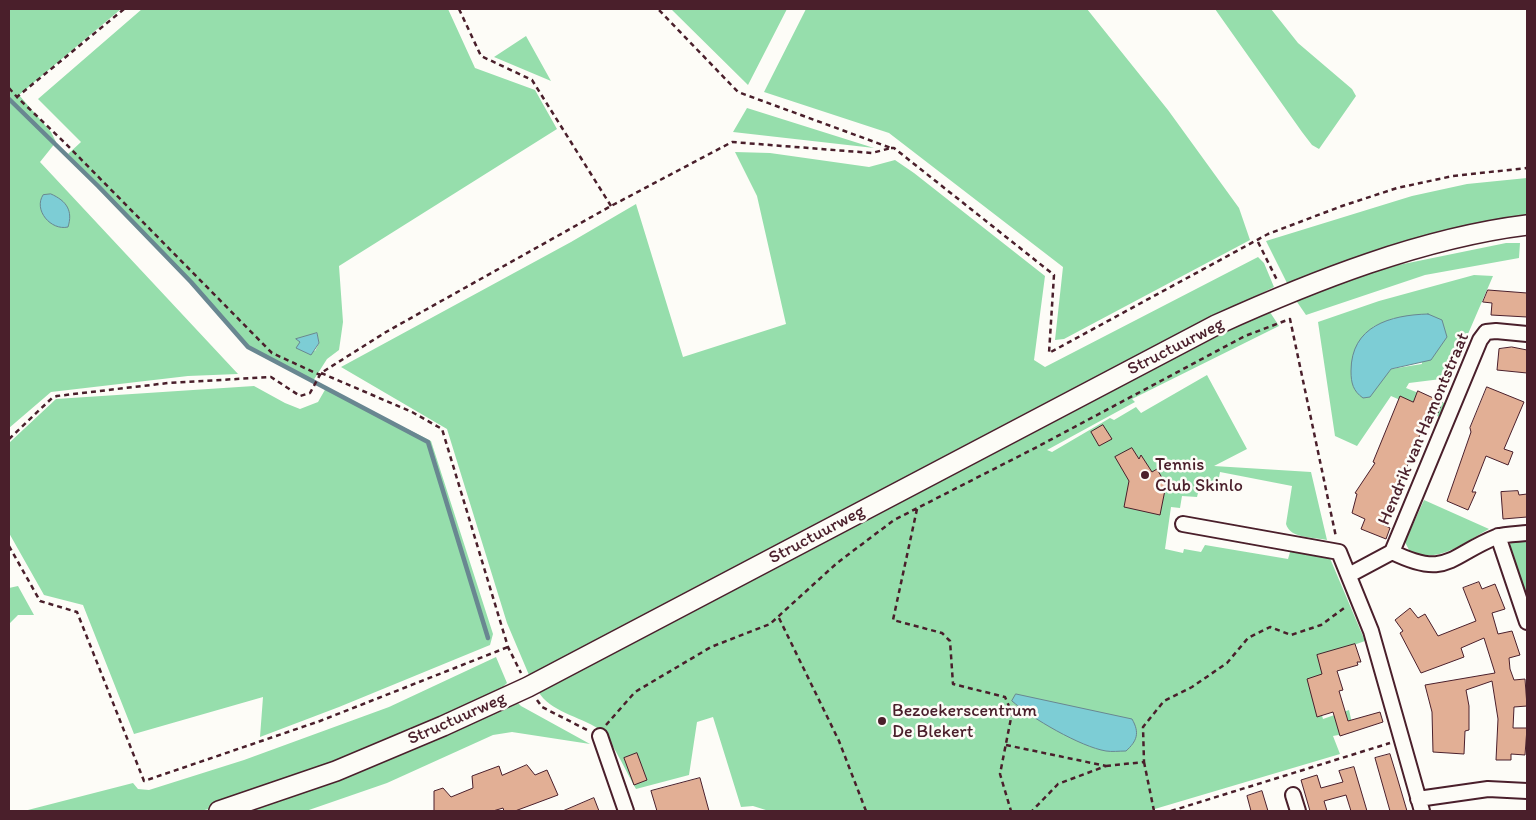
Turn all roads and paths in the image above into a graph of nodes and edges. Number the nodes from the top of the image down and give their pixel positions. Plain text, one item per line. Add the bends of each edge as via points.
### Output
1 (124, 9) edge
2 (459, 9) edge
3 (658, 9) edge
4 (9, 88) edge
5 (17, 97) junction
6 (891, 148) junction
7 (1527, 168) edge
8 (611, 206) junction
9 (1527, 226) edge
10 (1527, 238) edge
11 (1257, 242) junction
12 (1412, 251) junction
13 (1285, 294) junction
14 (1527, 334) edge
15 (320, 374) junction
16 (9, 439) edge
17 (917, 509) junction
18 (1183, 524) dead end
19 (1527, 533) edge
20 (1498, 536) junction
21 (9, 546) edge
22 (1339, 552) junction
23 (1392, 552) junction
24 (1349, 575) junction
25 (1358, 598) junction
26 (779, 618) junction
27 (1527, 622) edge
28 (508, 647) junction
29 (528, 687) junction
30 (600, 736) junction
31 (1403, 739) junction
32 (1006, 745) junction
33 (1144, 762) junction
34 (1106, 766) junction
35 (1527, 790) edge
36 (1293, 795) dead end
37 (1420, 805) edge
38 (220, 811) edge
39 (626, 811) edge
40 (866, 811) edge
41 (1010, 811) edge
42 (1032, 811) edge
43 (1154, 811) edge
44 (1172, 811) edge
45 (1298, 811) edge

1 - 5 path
2 - 8 path via 481,56 532,80
3 - 6 path via 738,92
4 - 5 path
5 - 15 path via 272,353
6 - 8 path via 872,154 732,142
6 - 11 path via 1054,275 1049,354
7 - 11 path via 1453,176 1398,188 1268,234
8 - 15 path via 386,332
9 - 12 main road, Structuurweg via 1453,237
10 - 12 main road, Structuurweg
11 - 13 path
12 - 13 main road, Structuurweg
13 - 29 main road, Structuurweg via 1216,325
14 - 23 street, Hendrik van Hamontstraat via 1486,332 1480,340
15 - 16 path via 310,393 300,396 270,376 168,383 57,396
15 - 28 path via 412,412 442,429
17 - 22 path via 1245,336 1290,319
17 - 26 path via 894,520 837,562
17 - 32 path via 893,620 942,634 950,641 953,684 1005,697 1012,713
18 - 22 street
19 - 20 street, Hendrik van Hamontstraat
20 - 23 street, Hendrik van Hamontstraat via 1442,565 1415,563
20 - 27 street
21 - 28 path via 40,601 77,612 144,781 320,722
22 - 24 street
23 - 24 street, Hendrik van Hamontstraat
24 - 25 street
25 - 31 street via 1371,630
25 - 33 path via 1321,625 1291,635 1270,627 1248,638 1227,663 1164,701 1143,727
26 - 30 path via 711,647 635,692
26 - 40 path via 839,741
28 - 29 path
29 - 30 path via 542,708
29 - 38 main road, Structuurweg via 336,771
30 - 39 street
31 - 37 street
31 - 44 path
32 - 34 path
32 - 41 path via 1000,774
33 - 34 path
33 - 43 path
34 - 42 path via 1058,784
35 - 37 street via 1488,789
36 - 45 street

